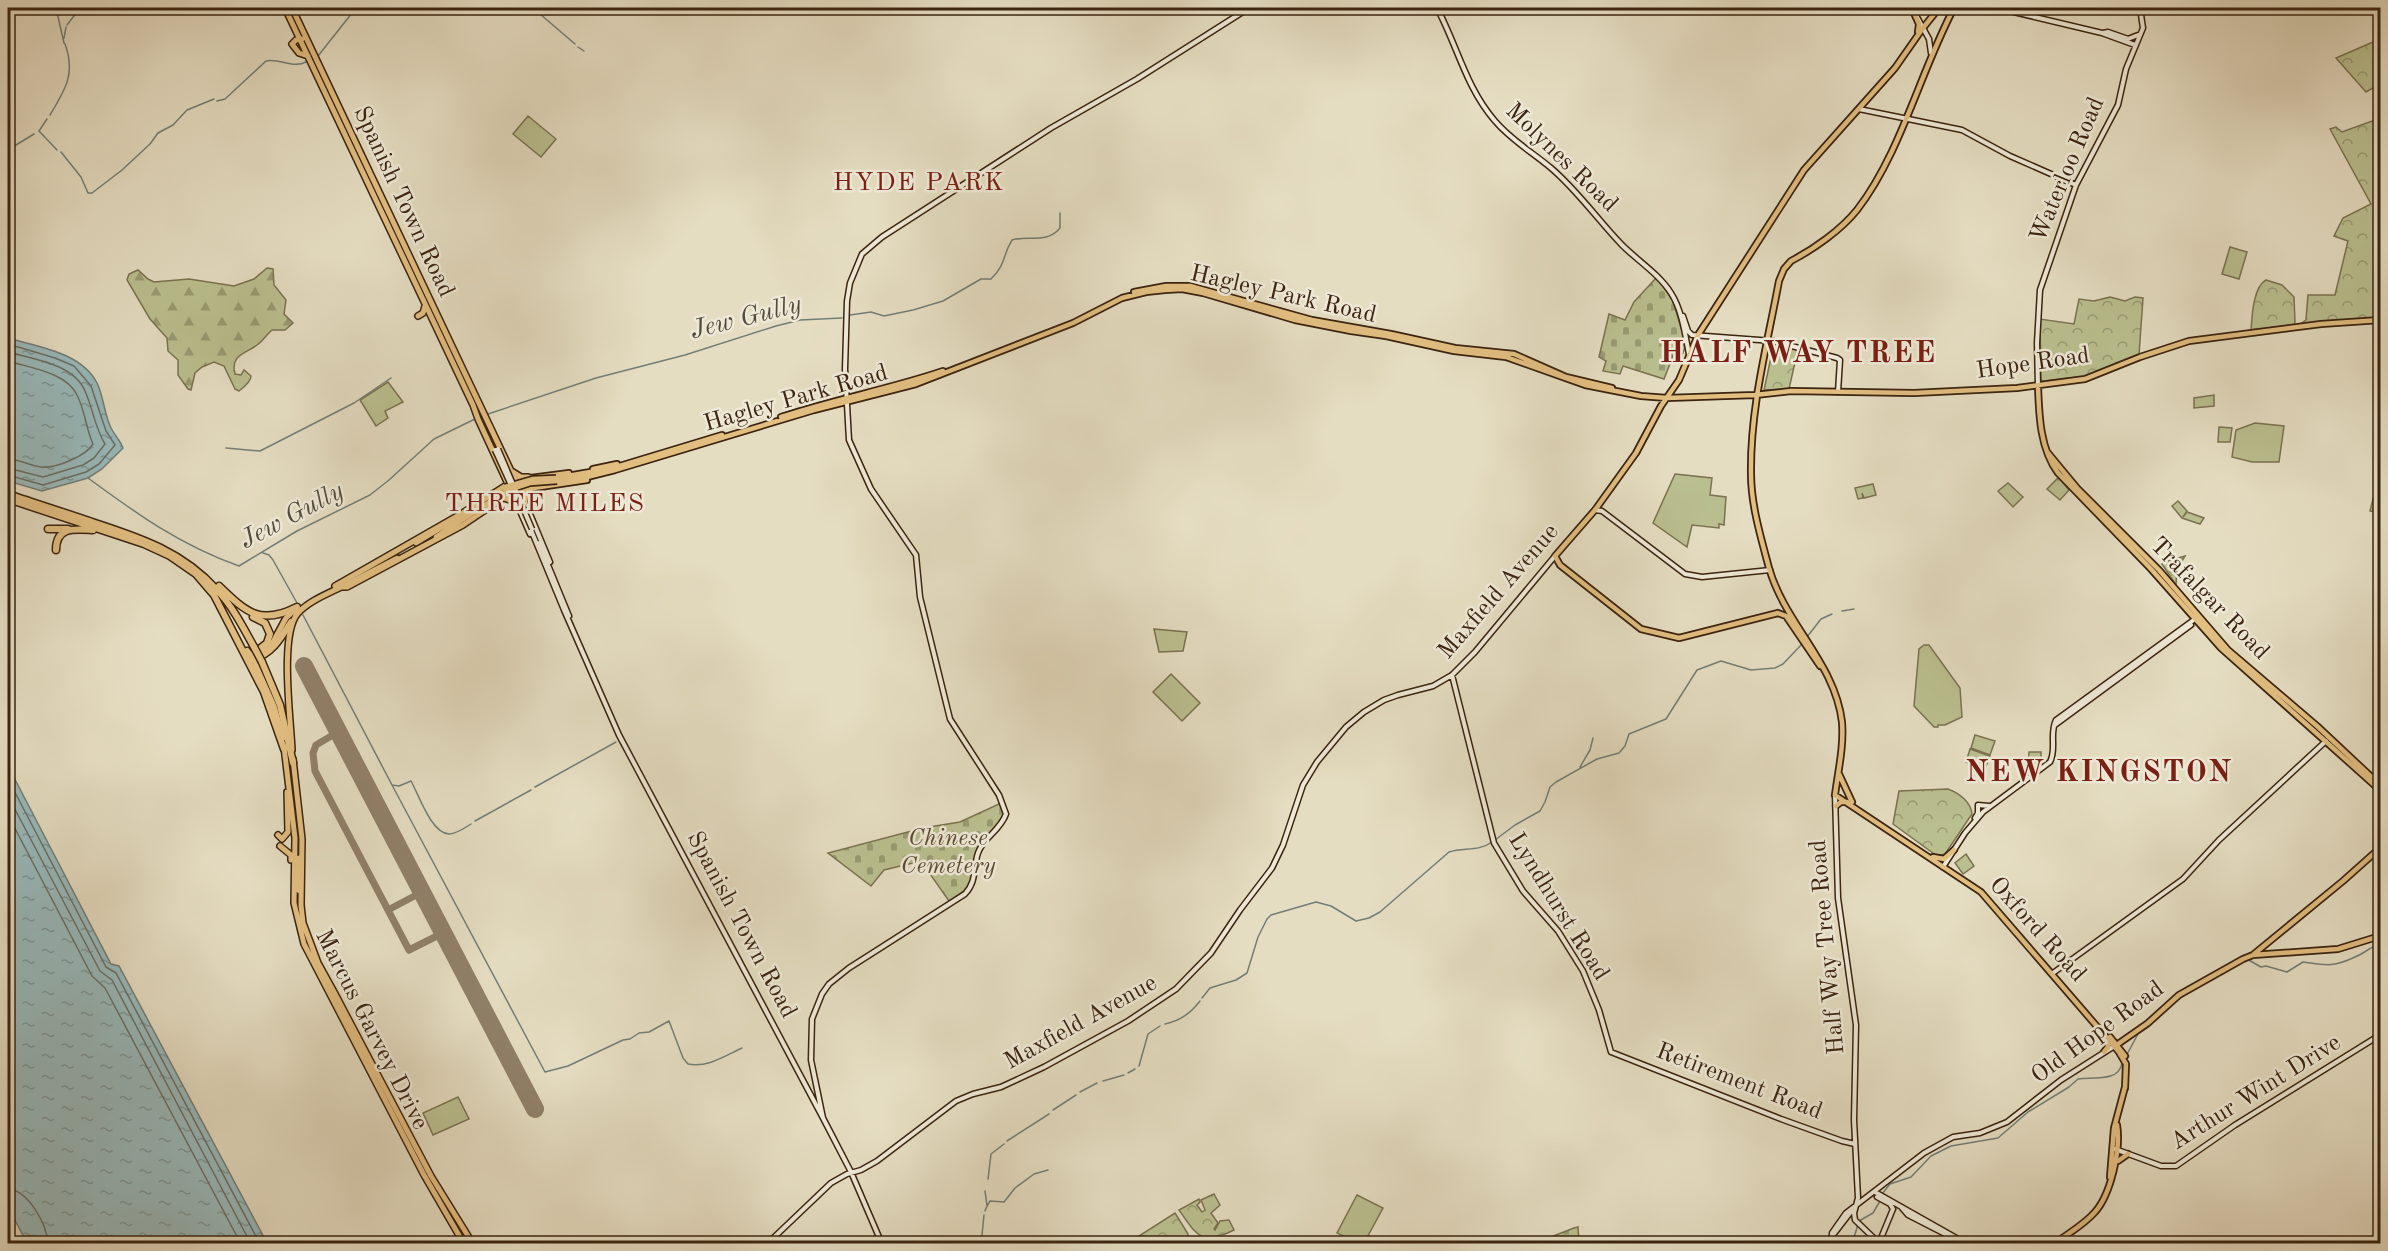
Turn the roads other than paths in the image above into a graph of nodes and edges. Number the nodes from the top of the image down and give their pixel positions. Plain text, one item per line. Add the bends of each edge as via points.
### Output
1 (285, 8) edge
2 (292, 8) edge
3 (1249, 8) edge
4 (1437, 8) edge
5 (1911, 8) edge
6 (1940, 8) edge
7 (1954, 8) edge
8 (1997, 8) edge
9 (2140, 8) edge
10 (1914, 13) junction
11 (1929, 20) junction
12 (1923, 28) junction
13 (2102, 33) junction
14 (2140, 34) junction
15 (300, 39) junction
16 (307, 39) junction
17 (1913, 43) junction
18 (2134, 45) junction
19 (1931, 53) junction
20 (338, 106) junction
21 (1859, 109) junction
22 (1905, 118) junction
23 (347, 138) junction
24 (2076, 185) junction
25 (1672, 294) junction
26 (425, 305) junction
27 (418, 316) dead end
28 (2380, 320) edge
29 (1698, 335) junction
30 (1768, 340) junction
31 (1689, 354) junction
32 (1676, 385) junction
33 (2038, 386) junction
34 (1838, 392) junction
35 (1755, 395) junction
36 (1668, 397) junction
37 (1692, 398) junction
38 (847, 400) junction
39 (473, 405) junction
40 (482, 411) junction
41 (497, 450) junction
42 (644, 461) junction
43 (509, 466) junction
44 (502, 473) junction
45 (528, 477) junction
46 (555, 478) junction
47 (507, 483) junction
48 (518, 484) junction
49 (536, 486) junction
50 (497, 489) junction
51 (512, 493) junction
52 (8, 494) edge
53 (503, 498) junction
54 (8, 499) edge
55 (516, 502) junction
56 (525, 504) junction
57 (1595, 510) junction
58 (48, 529) dead end
59 (69, 529) junction
60 (532, 529) junction
61 (114, 534) junction
62 (56, 549) dead end
63 (1555, 556) junction
64 (544, 564) junction
65 (192, 566) junction
66 (2152, 566) junction
67 (550, 568) junction
68 (1770, 570) junction
69 (196, 574) junction
70 (342, 584) junction
71 (1781, 599) junction
72 (234, 602) junction
73 (297, 608) junction
74 (1778, 613) junction
75 (2195, 622) junction
76 (291, 623) junction
77 (570, 623) junction
78 (251, 657) junction
79 (1452, 675) junction
80 (1833, 688) junction
81 (2328, 739) junction
82 (284, 749) junction
83 (293, 764) junction
84 (1839, 772) junction
85 (2380, 785) edge
86 (288, 788) junction
87 (1835, 795) junction
88 (1850, 802) junction
89 (1836, 806) junction
90 (1991, 806) junction
91 (1972, 824) junction
92 (278, 835) dead end
93 (280, 846) dead end
94 (295, 847) junction
95 (2380, 848) edge
96 (1953, 850) junction
97 (1927, 856) junction
98 (1943, 867) junction
99 (293, 891) junction
100 (301, 892) junction
101 (2380, 936) edge
102 (2253, 955) junction
103 (2053, 973) junction
104 (2092, 1020) junction
105 (2380, 1035) edge
106 (2107, 1038) junction
107 (2127, 1038) junction
108 (2116, 1045) junction
109 (2122, 1051) junction
110 (1611, 1052) joint
111 (2104, 1052) junction
112 (2125, 1088) junction
113 (823, 1118) junction
114 (1855, 1144) junction
115 (2116, 1149) junction
116 (2128, 1154) junction
117 (2116, 1165) junction
118 (851, 1172) junction
119 (2110, 1177) junction
120 (1878, 1196) junction
121 (1856, 1205) junction
122 (1902, 1207) junction
123 (1893, 1209) junction
124 (1846, 1220) junction
125 (1857, 1222) junction
126 (1832, 1237) junction
127 (1879, 1243) edge
128 (464, 1244) edge
129 (471, 1244) edge
130 (767, 1244) edge
131 (882, 1244) edge
132 (1826, 1244) edge
133 (1962, 1244) edge
134 (1967, 1244) edge
135 (2054, 1244) edge

1 - 15 highway, Spanish Town Road
2 - 16 highway, Spanish Town Road
3 - 38 main road via 1051,128 867,249 848,291
4 - 25 main road, Molynes Road via 1478,98 1495,122 1559,175
5 - 10 main road
6 - 11 main road, Maxfield Avenue
7 - 19 main road, Half Way Tree Road
8 - 13 main road
9 - 14 main road, Waterloo Road
10 - 11 main road via 1924,21
10 - 12 main road
10 - 17 main road via 1919,29
11 - 12 main road, Maxfield Avenue
12 - 17 main road, Maxfield Avenue
12 - 19 main road
13 - 14 main road via 2128,39
13 - 18 main road
14 - 18 main road, Waterloo Road
15 - 16 highway
15 - 23 highway, Spanish Town Road
16 - 20 highway, Spanish Town Road
17 - 21 main road, Maxfield Avenue
18 - 24 main road, Waterloo Road via 2118,105
19 - 22 main road, Half Way Tree Road
20 - 23 highway
20 - 40 highway, Spanish Town Road
21 - 22 main road
21 - 29 main road, Maxfield Avenue via 1804,170
22 - 24 main road via 1962,130
22 - 30 main road, Half Way Tree Road via 1893,148 1858,209 1784,269
23 - 26 highway, Spanish Town Road
24 - 33 main road, Waterloo Road via 2040,290
25 - 29 main road via 1688,331
25 - 31 main road, Molynes Road
26 - 27 highway
26 - 39 highway, Spanish Town Road
28 - 33 main road, Hope Road via 2189,341 2093,377
29 - 30 main road
29 - 31 main road, Maxfield Avenue
30 - 34 main road via 1840,360
30 - 35 main road, Half Way Tree Road
31 - 32 main road, Maxfield Avenue
32 - 36 main road, Maxfield Avenue
32 - 37 main road via 1679,394
33 - 34 main road, Hope Road via 1960,392
33 - 66 main road, Trafalgar Road via 2039,417 2049,460
34 - 35 main road, Hope Road
35 - 37 main road, Hagley Park Road
35 - 68 main road, Half Way Tree Road via 1750,476
36 - 37 main road, Hagley Park Road
36 - 38 main road, Hagley Park Road via 1585,386 1510,358 1295,320 1182,289 1122,298 1001,353 916,384
36 - 57 main road, Maxfield Avenue via 1636,453
38 - 42 main road, Hagley Park Road
38 - 46 main road, Hagley Park Road via 825,403 634,461
38 - 113 main road via 847,432 857,462 917,559 920,597 950,720 999,795 1006,814 980,850 967,892 849,968 822,994 812,1018 811,1060
39 - 41 main road, Spanish Town Road
39 - 44 highway, Spanish Town Road
40 - 41 main road, Spanish Town Road
40 - 43 highway, Spanish Town Road
41 - 60 main road, Spanish Town Road, bridge
42 - 46 main road, Hagley Park Road via 587,477
42 - 49 main road, Hagley Park Road via 582,481
43 - 45 highway via 516,476
43 - 48 highway, Spanish Town Road
44 - 47 highway, Spanish Town Road
44 - 50 highway
45 - 46 main road, Hagley Park Road
45 - 48 main road, Hagley Park Road
46 - 48 main road, Hagley Park Road, bridge
46 - 49 main road
47 - 48 highway
47 - 50 highway
47 - 51 highway, Spanish Town Road
48 - 49 main road, Hagley Park Road
48 - 51 highway
48 - 56 main road, Spanish Town Road
48 - 70 main road, bridge via 427,542
49 - 56 main road via 528,492
50 - 70 highway
51 - 53 highway
51 - 55 main road, Spanish Town Road
52 - 65 highway via 136,536
53 - 55 highway
53 - 70 highway via 443,536 347,587
54 - 61 highway
55 - 64 main road, Spanish Town Road
56 - 67 main road, Spanish Town Road
57 - 63 main road, Maxfield Avenue
57 - 68 main road via 1601,510 1685,574 1702,577
58 - 59 highway
59 - 61 highway
59 - 62 highway via 60,534
60 - 64 main road, Spanish Town Road
60 - 67 main road, Spanish Town Road
61 - 69 highway via 164,553
63 - 74 main road via 1560,565 1641,629 1679,638
63 - 79 main road, Maxfield Avenue
64 - 77 main road, Spanish Town Road
65 - 72 highway
65 - 83 highway, bridge via 227,601 262,662 280,705
66 - 75 main road, Trafalgar Road
66 - 75 main road, Trafalgar Road
67 - 77 main road, Spanish Town Road
68 - 71 main road, Half Way Tree Road
69 - 78 highway via 217,596
69 - 82 highway via 214,595 264,692
70 - 73 highway
70 - 76 highway via 305,606
71 - 74 main road
71 - 80 main road, Half Way Tree Road
72 - 73 highway via 248,612 267,616
72 - 78 highway via 265,623 270,632 265,646
73 - 78 highway via 286,618 273,642
74 - 80 main road, Half Way Tree Road via 1786,616
75 - 81 main road, Trafalgar Road
75 - 81 main road, Trafalgar Road via 2244,670
75 - 90 main road via 2056,720 2050,762
76 - 78 highway via 275,646 264,655
76 - 83 highway, Marcus Garvey Drive via 287,644
77 - 113 main road, Spanish Town Road via 619,735
78 - 82 highway, Marcus Garvey Drive via 274,706
79 - 110 main road, Lyndhurst Road via 1493,841 1523,891 1558,931 1583,971
79 - 118 main road, Maxfield Avenue via 1433,686 1384,700 1346,727 1303,785 1272,868 1211,954 1176,989 1128,1022 1044,1067 1001,1087 956,1101 877,1161
80 - 84 main road, Half Way Tree Road via 1842,730
81 - 85 main road, Trafalgar Road
81 - 103 main road via 2219,840 2183,879
82 - 86 highway, Marcus Garvey Drive
83 - 100 highway, Marcus Garvey Drive via 302,839
84 - 87 main road, Half Way Tree Road
84 - 88 main road
86 - 92 highway via 288,832 282,839
86 - 94 highway, Marcus Garvey Drive
87 - 88 main road, Oxford Road via 1841,794
87 - 89 main road, Half Way Tree Road
88 - 89 main road
88 - 97 main road, Oxford Road
89 - 114 main road, Half Way Tree Road via 1838,898 1856,1025
90 - 91 main road
90 - 91 main road via 1978,805
91 - 96 main road
93 - 99 highway via 291,855
94 - 99 highway, Marcus Garvey Drive
94 - 100 highway via 300,850 297,889
95 - 102 main road
96 - 97 main road via 1944,859
96 - 98 main road
97 - 98 main road, Oxford Road
98 - 103 main road, Oxford Road via 1981,891
99 - 128 highway, Marcus Garvey Drive via 297,922 314,966
100 - 129 highway, Marcus Garvey Drive via 303,923 318,963
101 - 102 main road, Old Hope Road via 2341,948
102 - 107 main road, Old Hope Road via 2179,995
103 - 104 main road, Oxford Road
104 - 106 main road, Oxford Road
104 - 108 main road, Oxford Road
105 - 116 main road, Arthur Wint Drive via 2176,1166 2161,1166
106 - 108 main road, Oxford Road
106 - 111 main road
107 - 108 main road, Old Hope Road
107 - 109 main road
108 - 109 main road
108 - 111 main road, Old Hope Road
108 - 112 main road via 2126,1064
109 - 112 main road via 2129,1071
110 - 114 main road, Retirement Road
111 - 120 main road, Old Hope Road via 2007,1122 1953,1137 1924,1153
112 - 115 main road via 2116,1122
113 - 118 main road, Spanish Town Road
114 - 121 main road, Half Way Tree Road
115 - 116 main road, Arthur Wint Drive
115 - 117 main road
115 - 119 main road
116 - 117 main road
117 - 119 main road
118 - 130 main road, Maxfield Avenue via 831,1184
118 - 131 main road, Spanish Town Road
119 - 135 main road via 2093,1215
120 - 121 main road, Old Hope Road
120 - 122 main road
120 - 123 main road
121 - 124 main road
121 - 125 main road, Half Way Tree Road
121 - 126 main road via 1846,1213
122 - 123 main road
122 - 133 main road via 1908,1215
122 - 134 main road
123 - 127 main road
124 - 125 main road
124 - 126 main road
125 - 127 main road
126 - 132 main road

